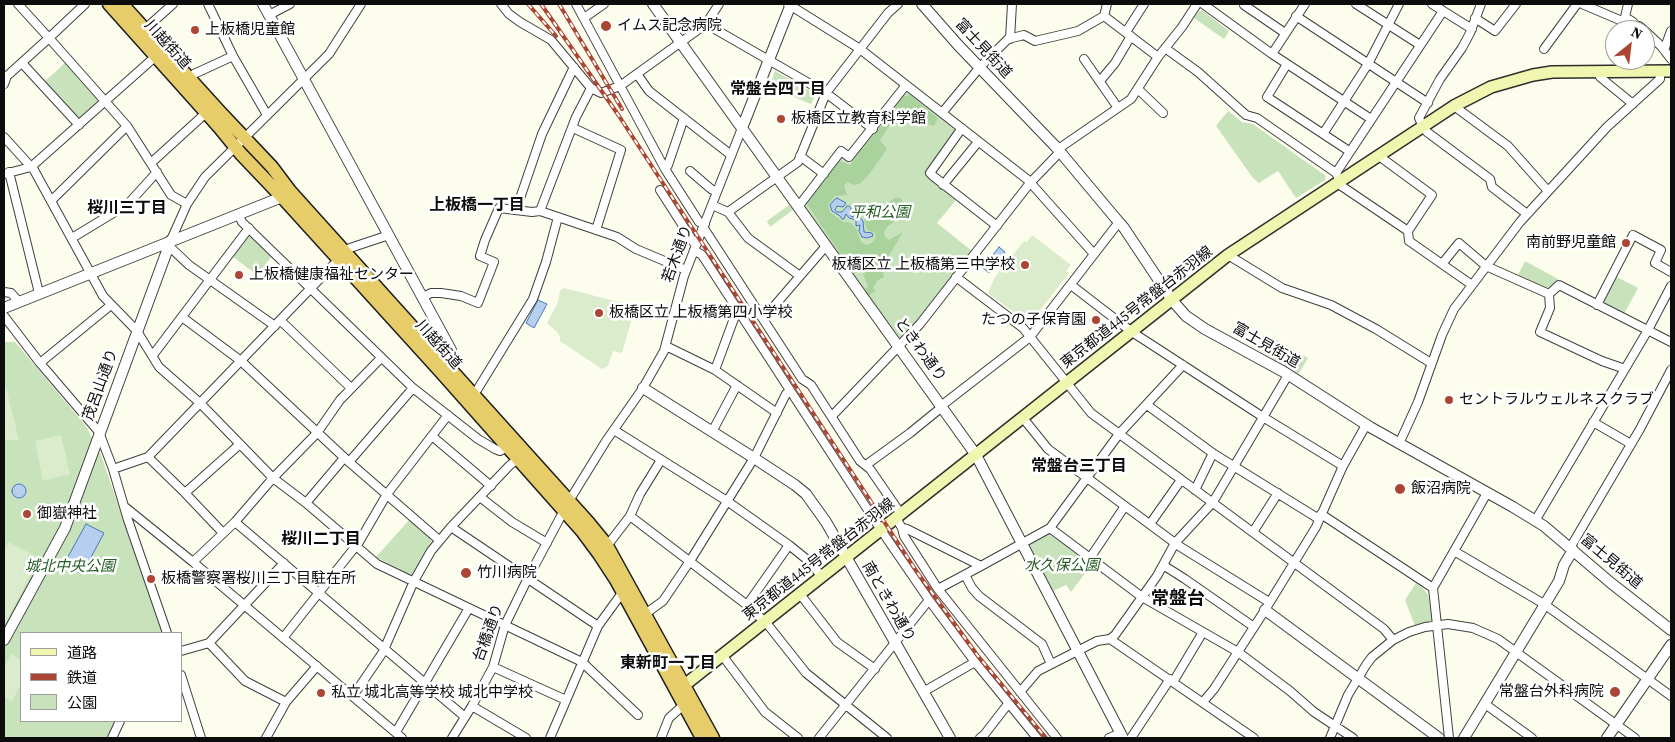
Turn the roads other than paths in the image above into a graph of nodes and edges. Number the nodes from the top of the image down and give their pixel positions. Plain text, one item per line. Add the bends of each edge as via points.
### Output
1 (18, 4) edge
2 (85, 4) edge
3 (109, 4) edge
4 (122, 4) edge
5 (173, 4) edge
6 (208, 4) edge
7 (263, 4) edge
8 (290, 4) edge
9 (361, 4) edge
10 (501, 4) edge
11 (576, 4) edge
12 (604, 4) edge
13 (653, 4) edge
14 (719, 4) edge
15 (790, 4) edge
16 (883, 4) edge
17 (898, 4) edge
18 (922, 4) edge
19 (1012, 4) edge
20 (1107, 4) edge
21 (1144, 4) edge
22 (1197, 4) edge
23 (1203, 4) edge
24 (1305, 4) edge
25 (1356, 4) edge
26 (1400, 4) edge
27 (1432, 4) edge
28 (1481, 4) edge
29 (1516, 4) edge
30 (1577, 4) edge
31 (1582, 4) edge
32 (1628, 4) edge
33 (1244, 5) dead end
34 (891, 10) junction
35 (1443, 10) junction
36 (269, 15) junction
37 (1104, 16) junction
38 (1296, 16) junction
39 (584, 18) junction
40 (1476, 18) junction
41 (1620, 20) edge
42 (1628, 20) edge
43 (706, 24) junction
44 (1388, 25) junction
45 (145, 29) junction
46 (1472, 29) junction
47 (1671, 32) edge
48 (1285, 33) junction
49 (1128, 34) junction
50 (49, 38) junction
51 (1010, 39) junction
52 (1655, 41) edge
53 (681, 42) junction
54 (1420, 45) junction
55 (1166, 48) junction
56 (860, 49) junction
57 (1544, 49) dead end
58 (1664, 50) junction
59 (1272, 54) junction
60 (156, 56) junction
61 (233, 56) junction
62 (1158, 57) junction
63 (1084, 59) dead end
64 (1671, 59) edge
65 (769, 61) junction
66 (22, 63) junction
67 (1287, 64) junction
68 (1368, 64) junction
69 (574, 67) junction
70 (980, 67) junction
71 (1666, 71) edge
72 (1600, 72) junction
73 (6, 74) edge
74 (637, 74) junction
75 (189, 78) junction
76 (305, 79) junction
77 (1100, 81) junction
78 (1396, 82) junction
79 (4, 84) edge
80 (906, 85) junction
81 (620, 86) junction
82 (590, 88) junction
83 (1138, 89) junction
84 (826, 93) junction
85 (105, 101) junction
86 (1344, 102) junction
87 (1428, 103) junction
88 (1633, 104) junction
89 (1454, 106) junction
90 (1118, 108) junction
91 (207, 112) junction
92 (942, 113) junction
93 (1163, 113) dead end
94 (267, 116) junction
95 (684, 118) junction
96 (1371, 119) junction
97 (79, 125) junction
98 (127, 126) junction
99 (1423, 127) junction
100 (573, 128) junction
101 (742, 128) junction
102 (962, 128) junction
103 (872, 129) junction
104 (1323, 134) junction
105 (4, 137) edge
106 (978, 142) junction
107 (241, 143) junction
108 (1059, 151) junction
109 (1350, 151) junction
110 (732, 155) junction
111 (800, 156) junction
112 (1379, 156) junction
113 (151, 163) junction
114 (31, 167) junction
115 (665, 169) junction
116 (690, 171) dead end
117 (157, 172) junction
118 (6, 173) edge
119 (824, 174) junction
120 (777, 178) junction
121 (1338, 179) junction
122 (1030, 183) junction
123 (943, 184) junction
124 (660, 190) dead end
125 (1548, 191) junction
126 (717, 192) junction
127 (286, 194) junction
128 (51, 201) junction
129 (187, 204) junction
130 (712, 205) junction
131 (798, 207) junction
132 (516, 210) junction
133 (540, 211) junction
134 (728, 212) junction
135 (238, 214) junction
136 (1528, 214) junction
137 (558, 217) junction
138 (1119, 222) junction
139 (997, 226) junction
140 (703, 227) junction
141 (249, 228) junction
142 (596, 230) junction
143 (1408, 231) junction
144 (389, 235) junction
145 (72, 238) junction
146 (170, 243) junction
147 (826, 246) junction
148 (696, 247) junction
149 (1094, 254) junction
150 (341, 255) junction
151 (1228, 255) junction
152 (1442, 264) junction
153 (1486, 266) junction
154 (686, 270) junction
155 (1671, 272) edge
156 (90, 273) junction
157 (800, 276) junction
158 (956, 277) junction
159 (210, 280) junction
160 (1071, 285) junction
161 (1472, 285) junction
162 (1671, 286) edge
163 (310, 288) junction
164 (4, 292) edge
165 (39, 293) junction
166 (1549, 294) junction
167 (423, 297) junction
168 (1172, 300) junction
169 (19, 302) junction
170 (111, 304) junction
171 (1598, 304) junction
172 (4, 308) edge
173 (738, 311) junction
174 (4, 316) edge
175 (182, 317) junction
176 (762, 319) junction
177 (277, 323) junction
178 (137, 330) junction
179 (1648, 330) junction
180 (1132, 332) junction
181 (1030, 337) junction
182 (1671, 342) edge
183 (666, 346) junction
184 (898, 347) junction
185 (153, 355) junction
186 (381, 358) junction
187 (240, 361) junction
188 (40, 362) junction
189 (1431, 363) junction
190 (1184, 365) junction
191 (443, 368) junction
192 (1625, 369) junction
193 (715, 370) junction
194 (1671, 371) edge
195 (1288, 375) junction
196 (1067, 383) junction
197 (737, 385) junction
198 (351, 388) junction
199 (413, 388) junction
200 (643, 388) junction
201 (790, 390) junction
202 (474, 395) junction
203 (200, 403) junction
204 (1147, 404) junction
205 (942, 406) junction
206 (777, 413) junction
207 (448, 416) junction
208 (832, 416) junction
209 (1263, 417) junction
210 (1023, 418) junction
211 (1593, 422) junction
212 (1366, 425) junction
213 (614, 430) junction
214 (99, 432) junction
215 (712, 432) junction
216 (317, 433) junction
217 (1119, 434) junction
218 (432, 436) junction
219 (240, 444) junction
220 (1399, 444) junction
221 (1631, 444) junction
222 (508, 447) junction
223 (1213, 453) junction
224 (976, 455) junction
225 (522, 456) junction
226 (148, 457) junction
227 (754, 458) junction
228 (347, 460) junction
229 (661, 460) junction
230 (866, 465) junction
231 (1343, 466) junction
232 (1234, 467) junction
233 (113, 469) junction
234 (273, 478) junction
235 (1087, 478) junction
236 (1181, 480) junction
237 (491, 486) junction
238 (1195, 490) junction
239 (185, 493) junction
240 (1278, 493) junction
241 (1488, 493) junction
242 (387, 494) junction
243 (480, 498) junction
244 (727, 501) junction
245 (1212, 502) junction
246 (306, 503) junction
247 (566, 505) junction
248 (1126, 506) junction
249 (125, 507) junction
250 (630, 516) junction
251 (1320, 517) junction
252 (900, 520) junction
253 (1535, 521) junction
254 (235, 522) junction
255 (1150, 524) junction
256 (452, 527) junction
257 (1050, 528) junction
258 (881, 530) junction
259 (1254, 532) junction
260 (223, 533) junction
261 (440, 540) junction
262 (547, 543) junction
263 (1175, 543) junction
264 (606, 544) junction
265 (789, 545) junction
266 (1023, 545) junction
267 (356, 546) junction
268 (1571, 549) junction
269 (1454, 551) junction
270 (846, 558) junction
271 (1090, 558) junction
272 (690, 561) junction
273 (193, 562) junction
274 (1294, 562) junction
275 (284, 563) junction
276 (1163, 565) junction
277 (981, 566) junction
278 (965, 575) junction
279 (822, 577) junction
280 (528, 578) junction
281 (414, 582) junction
282 (1433, 588) junction
283 (938, 589) junction
284 (319, 592) junction
285 (622, 593) junction
286 (800, 594) junction
287 (1142, 596) junction
288 (929, 600) junction
289 (1544, 604) junction
290 (244, 605) junction
291 (747, 605) junction
292 (1267, 606) junction
293 (470, 608) junction
294 (645, 614) junction
295 (765, 622) junction
296 (505, 625) junction
297 (598, 626) junction
298 (1436, 626) junction
299 (1254, 627) junction
300 (1671, 630) edge
301 (167, 632) edge
302 (1203, 632) junction
303 (283, 638) junction
304 (1110, 638) junction
305 (4, 640) edge
306 (1393, 640) junction
307 (209, 643) junction
308 (895, 643) junction
309 (1671, 645) edge
310 (385, 648) junction
311 (1078, 650) junction
312 (182, 651) edge
313 (1238, 652) junction
314 (1515, 653) junction
315 (722, 655) junction
316 (582, 662) junction
317 (975, 662) junction
318 (1052, 664) junction
319 (317, 666) junction
320 (493, 666) junction
321 (874, 669) junction
322 (182, 678) edge
323 (1359, 679) junction
324 (1172, 680) junction
325 (1648, 680) junction
326 (425, 683) junction
327 (680, 688) junction
328 (923, 692) junction
329 (1020, 692) junction
330 (353, 696) junction
331 (1671, 696) edge
332 (566, 700) junction
333 (286, 702) junction
334 (688, 702) junction
335 (1203, 702) junction
336 (1008, 704) junction
337 (1485, 704) junction
338 (846, 705) junction
339 (472, 706) junction
340 (638, 715) dead end
341 (466, 717) junction
342 (120, 722) edge
343 (1336, 727) junction
344 (1615, 727) junction
345 (396, 732) junction
346 (1122, 735) edge
347 (112, 738) edge
348 (201, 738) edge
349 (266, 738) edge
350 (402, 738) edge
351 (452, 738) edge
352 (526, 738) edge
353 (550, 738) edge
354 (661, 738) edge
355 (702, 738) edge
356 (713, 738) edge
357 (798, 738) edge
358 (819, 738) edge
359 (887, 738) edge
360 (950, 738) edge
361 (980, 738) edge
362 (1037, 738) edge
363 (1058, 738) edge
364 (1109, 738) edge
365 (1131, 738) edge
366 (1254, 738) edge
367 (1332, 738) edge
368 (1353, 738) edge
369 (1439, 738) edge
370 (1450, 738) edge
371 (1464, 738) edge
372 (1532, 738) edge
373 (1607, 738) edge
374 (1628, 738) edge
375 (1635, 738) edge

1 - 50 street
2 - 50 street
3 - 60 highway, 川越街道
4 - 45 highway, 川越街道
5 - 45 street
6 - 61 street
7 - 36 street
8 - 36 street
9 - 76 street, 茂呂山通り via 329,54
10 - 69 street via 520,22 551,40
11 - 39 street
12 - 39 street
13 - 53 street, ときわ通り
14 - 43 street
15 - 56 street
15 - 65 street, 若木通り
16 - 34 street
17 - 34 street
18 - 70 street, 富士見街道
19 - 51 street
20 - 37 street
21 - 49 street
22 - 55 street
23 - 59 street
24 - 38 street
25 - 44 street
26 - 44 street
27 - 35 street
28 - 40 street
29 - 40 street via 1495,32
30 - 57 street
31 - 41 street
32 - 42 street via 1625,18
33 - 48 street
34 - 56 street
35 - 46 street
35 - 54 street
36 - 76 street
37 - 49 street
37 - 51 street via 1067,34 1035,41 1024,35
38 - 48 street
38 - 68 street
39 - 81 street
40 - 46 street
43 - 53 street
43 - 65 street
44 - 54 street
44 - 68 street
45 - 75 highway, 川越街道
46 - 87 street
47 - 58 street
48 - 59 street
49 - 62 street
49 - 77 street via 1115,64
50 - 66 street
50 - 85 street
51 - 70 street
52 - 58 street
53 - 74 street
53 - 101 street, ときわ通り
54 - 78 street
55 - 62 street
55 - 121 street via 1246,115 1257,118
56 - 80 street
56 - 84 street
58 - 64 street
59 - 67 street
60 - 85 street
60 - 91 highway, 川越街道
61 - 75 street
61 - 94 street
62 - 83 street
63 - 77 street
65 - 84 street
65 - 101 street, 若木通り
66 - 73 street
66 - 97 street
67 - 86 street
67 - 104 street via 1267,97
68 - 78 street
68 - 86 street
69 - 82 street
69 - 132 street via 542,134
70 - 92 street
70 - 108 street, 富士見街道
71 - 72 main road, 東京都道445号常盤台赤羽線
71 - 88 street
72 - 88 street via 1600,77
72 - 89 main road, 東京都道445号常盤台赤羽線 via 1552,72 1523,77 1491,87
73 - 79 street
74 - 81 street
74 - 95 street via 649,90
75 - 107 highway, 川越街道
76 - 94 street, 茂呂山通り
76 - 144 street
77 - 90 street
78 - 87 street
78 - 96 street
80 - 92 street
80 - 103 street
81 - 82 street via 601,93
81 - 115 street
82 - 100 street
83 - 90 street
83 - 93 street
84 - 103 street
84 - 111 street
85 - 97 street
85 - 98 street
86 - 96 street
86 - 104 street
87 - 99 street via 1419,118
88 - 125 street via 1606,128
89 - 99 main road, 東京都道445号常盤台赤羽線
89 - 125 street via 1508,146
90 - 108 street
91 - 107 highway, 川越街道
91 - 113 street
92 - 102 street
94 - 107 street, 茂呂山通り
95 - 110 street
95 - 115 street
96 - 109 street
97 - 114 street
98 - 113 street
98 - 128 street
99 - 112 main road, 東京都道445号常盤台赤羽線
99 - 136 street via 1490,179 1492,187
100 - 133 street
100 - 142 street via 621,150
101 - 110 street, 若木通り
101 - 120 street, ときわ通り
102 - 106 street
102 - 123 street via 931,171
103 - 119 street via 849,157 841,151
104 - 109 street
105 - 114 street
106 - 122 street
106 - 123 street
107 - 127 highway, 川越街道 via 272,167
107 - 129 street, 茂呂山通り via 205,177
108 - 122 street
108 - 138 street, 富士見街道
109 - 121 street
110 - 126 street, 若木通り
111 - 119 street
111 - 120 street via 798,162
112 - 121 main road, 東京都道445号常盤台赤羽線
112 - 143 street via 1432,195
113 - 117 street
114 - 118 street
114 - 128 street
115 - 140 street
116 - 126 street
117 - 129 street via 171,195
117 - 145 street via 128,204
118 - 165 street
119 - 131 street
120 - 131 street, ときわ通り
120 - 134 street
121 - 143 street
121 - 151 main road, 東京都道445号常盤台赤羽線
122 - 139 street
122 - 149 street
123 - 139 street
124 - 148 street
125 - 136 street
126 - 130 street, 若木通り
127 - 135 street
127 - 150 highway, 川越街道
128 - 145 street
129 - 146 street, 茂呂山通り
130 - 134 street
130 - 140 street, 若木通り
131 - 147 street, ときわ通り
132 - 133 street
132 - 167 street via 499,208 485,240 480,256 494,262 478,303 441,293
133 - 137 street
134 - 157 street via 748,238
135 - 141 street
135 - 146 street
136 - 153 street
137 - 142 street
137 - 202 street via 532,299
138 - 149 street
138 - 168 street, 富士見街道
139 - 158 street
140 - 148 street, 若木通り
140 - 176 street
141 - 159 street
141 - 163 street
142 - 154 street
143 - 152 street via 1409,241
144 - 150 street via 350,248
144 - 167 street
145 - 156 street
146 - 156 street
146 - 159 street via 189,265
146 - 178 street, 茂呂山通り
147 - 157 street
147 - 184 street, ときわ通り
148 - 154 street, 若木通り
148 - 173 street
149 - 160 street
150 - 163 street
150 - 191 highway, 川越街道
151 - 168 main road, 東京都道445号常盤台赤羽線
151 - 189 street via 1282,288 1331,305
152 - 153 street via 1459,244
152 - 161 street
153 - 161 street
153 - 166 street
154 - 183 street, 若木通り
155 - 171 street via 1655,263 1660,250 1633,235
156 - 165 street
156 - 170 street
157 - 176 street
158 - 181 street via 1023,328
158 - 184 street
159 - 175 street
159 - 177 street
160 - 180 street
160 - 181 street
161 - 189 street via 1451,316
162 - 179 street
163 - 177 street
163 - 186 street
164 - 169 street via 11,293
165 - 169 street
166 - 171 street via 1559,285
166 - 192 street via 1550,308 1540,332
167 - 191 street via 452,353
168 - 180 main road, 東京都道445号常盤台赤羽線
168 - 195 street, 富士見街道 via 1186,316 1205,329
169 - 172 street
170 - 178 street
170 - 188 street
171 - 179 street
173 - 193 street
173 - 201 street
174 - 188 street
175 - 185 street
175 - 187 street
176 - 208 street via 802,379 811,386
177 - 187 street
177 - 198 street
178 - 185 street
178 - 214 street, 茂呂山通り
179 - 182 street
179 - 192 street
180 - 190 street
180 - 196 main road, 東京都道445号常盤台赤羽線
181 - 196 street
181 - 205 street
183 - 193 street
183 - 200 street, 若木通り
184 - 205 street, ときわ通り
184 - 208 street
185 - 203 street via 159,367
186 - 198 street
186 - 199 street
187 - 203 street
187 - 216 street
188 - 214 street
189 - 220 street
190 - 204 street
190 - 209 street
191 - 202 highway, 川越街道
191 - 222 highway, 川越街道
192 - 211 street
193 - 197 street
194 - 221 street
195 - 209 street
195 - 212 street, 富士見街道
196 - 210 main road, 東京都道445号常盤台赤羽線
196 - 217 street via 1091,413
197 - 206 street
197 - 215 street
198 - 216 street
199 - 207 street
199 - 228 street
200 - 213 street, 若木通り
200 - 215 street, 南ときわ通り
201 - 206 street
201 - 258 street
202 - 225 highway, 川越街道
203 - 219 street
203 - 226 street
204 - 217 street
204 - 223 street
205 - 224 street, ときわ通り
205 - 230 street
206 - 227 street
207 - 218 street
207 - 222 street via 498,451
208 - 230 street via 860,461
209 - 231 street
209 - 232 street
210 - 224 main road, 東京都道445号常盤台赤羽線
210 - 235 street via 1048,449
211 - 221 street
211 - 253 street
212 - 220 street, 富士見街道
212 - 231 street
213 - 229 street
213 - 247 street, 若木通り
214 - 233 street
214 - 305 street, 茂呂山通り via 65,528
215 - 227 street, 南ときわ通り
216 - 228 street
216 - 234 street
217 - 235 street
217 - 236 street
218 - 237 street
218 - 242 street
219 - 234 street
219 - 239 street
220 - 241 street, 富士見街道
221 - 268 street
222 - 225 highway, 川越街道
223 - 232 street
223 - 238 street
224 - 252 main road, 東京都道445号常盤台赤羽線
224 - 266 street, ときわ通り
225 - 237 street
225 - 247 highway, 川越街道
226 - 233 street
226 - 239 street
227 - 244 street
227 - 270 street, 南ときわ通り via 806,494
228 - 242 street
228 - 246 street
229 - 244 street
229 - 250 street
230 - 252 street
231 - 251 street
232 - 240 street
232 - 245 street
233 - 249 street
234 - 246 street
234 - 254 street
235 - 248 street
235 - 257 street
236 - 238 street
236 - 255 street
237 - 243 street
238 - 245 street
239 - 260 street
240 - 251 street
240 - 259 street
241 - 253 street, 富士見街道
241 - 269 street
242 - 261 street
242 - 267 street
243 - 256 street
243 - 262 street
244 - 265 street
244 - 272 street
245 - 259 street
245 - 263 street
246 - 267 street
247 - 262 street, 台橋通り
247 - 264 highway, 川越街道
247 - 285 highway, 川越街道
248 - 255 street
248 - 271 street
249 - 273 street
249 - 301 street
250 - 264 street
250 - 272 street
251 - 274 street
251 - 282 street
252 - 258 main road, 東京都道445号常盤台赤羽線
252 - 277 street via 907,529
252 - 283 street via 904,536
253 - 268 street, 富士見街道
254 - 260 street
254 - 275 street
255 - 263 street
256 - 261 street
256 - 280 street
257 - 266 street
257 - 271 street
258 - 270 main road, 東京都道445号常盤台赤羽線
258 - 288 street
259 - 274 street
260 - 273 street
261 - 281 street
262 - 280 street, 台橋通り
263 - 276 street
263 - 292 street
264 - 294 highway, 川越街道
265 - 279 street
265 - 291 street
266 - 277 street
266 - 311 street, ときわ通り
267 - 281 street via 377,564
267 - 284 street
268 - 289 street via 1559,581
268 - 300 street, 富士見街道
269 - 282 street
269 - 289 street
270 - 279 main road, 東京都道445号常盤台赤羽線
270 - 308 street, 南ときわ通り
271 - 287 street
272 - 291 street
272 - 294 street via 663,601
273 - 290 street
274 - 292 street
274 - 306 street via 1384,629
275 - 284 street
275 - 290 street
276 - 287 street
276 - 299 street
277 - 278 street
278 - 283 street
278 - 318 street via 979,596 1042,644
279 - 286 main road, 東京都道445号常盤台赤羽線
280 - 296 street, 台橋通り
280 - 297 street
281 - 293 street
281 - 310 street
282 - 298 street
283 - 329 street
284 - 303 street
284 - 310 street
285 - 297 street
285 - 327 highway, 川越街道
286 - 295 main road, 東京都道445号常盤台赤羽線
286 - 321 street via 837,642
287 - 302 street
287 - 304 street
288 - 308 street
288 - 317 street
289 - 314 street
289 - 325 street
290 - 303 street
290 - 307 street
291 - 295 street
292 - 299 street
292 - 323 street
293 - 296 street
293 - 326 street
294 - 327 highway, 川越街道
295 - 315 main road, 東京都道445号常盤台赤羽線
295 - 338 street via 806,673
296 - 316 street
296 - 320 street, 台橋通り
297 - 316 street
298 - 306 street via 1418,628
298 - 314 street via 1456,625 1479,630 1498,639
298 - 323 street via 1389,647
298 - 370 street
299 - 313 street
302 - 313 street
302 - 324 street
303 - 319 street
304 - 311 street
304 - 324 street
306 - 323 street via 1369,661
307 - 312 street
307 - 333 street via 245,680
308 - 321 street
308 - 328 street, 南ときわ通り
309 - 325 street
310 - 326 street
310 - 330 street
311 - 318 street
311 - 346 street, ときわ通り
313 - 335 street
313 - 343 street
314 - 337 street
314 - 344 street
315 - 327 main road, 東京都道445号常盤台赤羽線
315 - 357 street via 766,712
316 - 332 street
316 - 340 street
317 - 328 street
317 - 336 street
318 - 329 street via 1033,676
319 - 330 street
319 - 333 street
320 - 332 street
320 - 339 street, 台橋通り
321 - 338 street
322 - 348 street
323 - 343 street
323 - 369 street
324 - 335 street
324 - 365 street
325 - 331 street
325 - 344 street
326 - 341 street
326 - 345 street
327 - 334 highway, 川越街道
328 - 360 street, 南ときわ通り
329 - 363 street
330 - 345 street
332 - 353 street
333 - 349 street
334 - 354 street via 669,718
334 - 355 highway, 川越街道
334 - 356 highway, 川越街道
335 - 366 street
336 - 361 street
336 - 362 street
337 - 371 street
337 - 372 street
338 - 358 street
338 - 359 street
339 - 341 street, 台橋通り
339 - 352 street
341 - 351 street, 台橋通り
342 - 347 street
343 - 367 street
343 - 368 street
344 - 373 street
344 - 374 street
344 - 375 street
345 - 350 street
346 - 364 street

